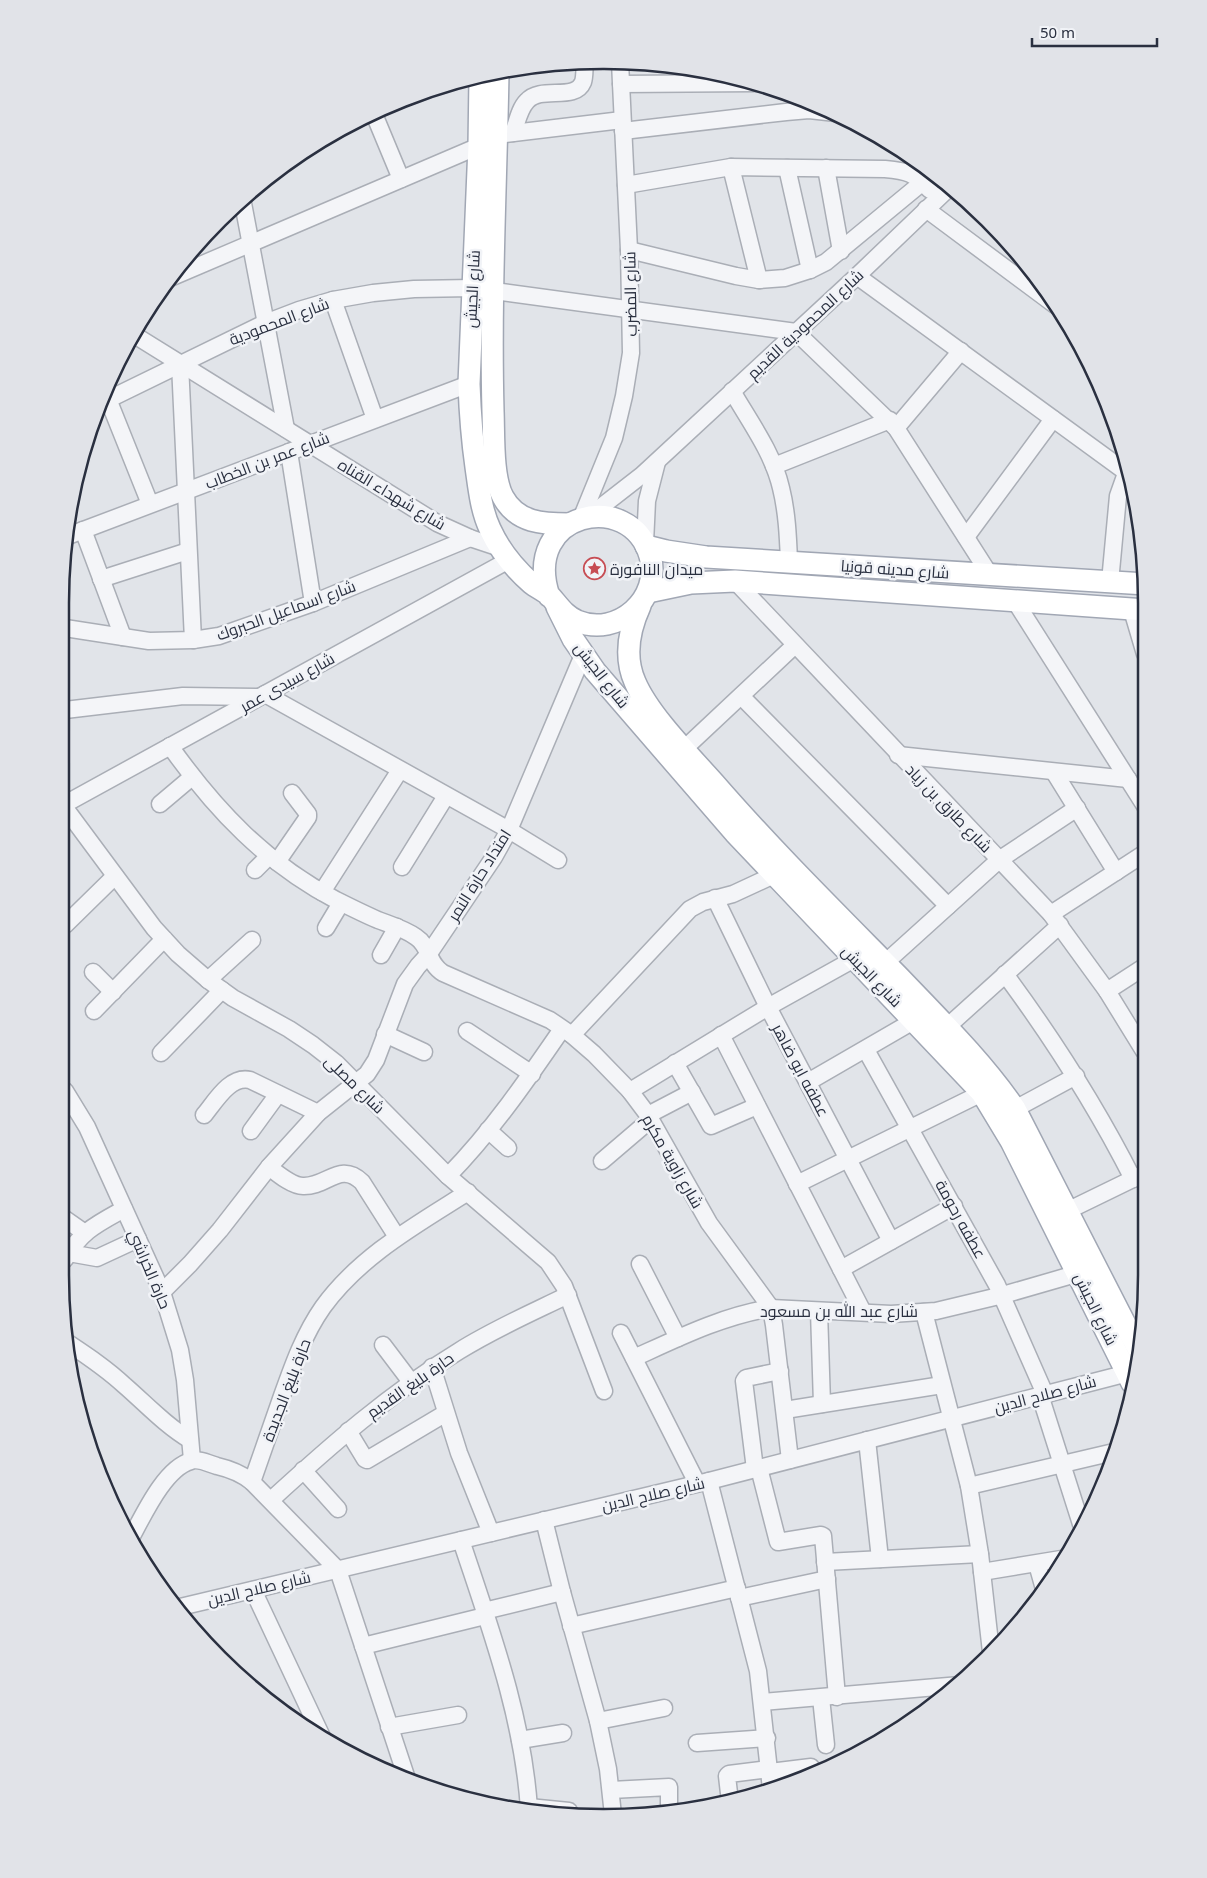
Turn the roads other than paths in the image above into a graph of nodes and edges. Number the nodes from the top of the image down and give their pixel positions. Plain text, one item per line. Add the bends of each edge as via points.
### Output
1 (620, 69) edge
2 (584, 70) edge
3 (499, 79) edge
4 (480, 83) edge
5 (726, 83) edge
6 (621, 84) junction
7 (810, 110) edge
8 (376, 120) edge
9 (622, 125) junction
10 (505, 134) junction
11 (479, 146) junction
12 (731, 167) junction
13 (787, 168) junction
14 (826, 168) junction
15 (925, 176) edge
16 (928, 178) edge
17 (401, 179) junction
18 (929, 179) edge
19 (626, 185) junction
20 (945, 192) edge
21 (931, 204) junction
22 (244, 208) edge
23 (250, 244) junction
24 (629, 250) junction
25 (841, 251) junction
26 (810, 270) junction
27 (184, 272) edge
28 (857, 276) junction
29 (759, 280) junction
30 (472, 288) junction
31 (1037, 290) edge
32 (493, 291) junction
33 (334, 300) junction
34 (630, 310) junction
35 (264, 323) junction
36 (796, 332) junction
37 (139, 338) edge
38 (961, 351) junction
39 (180, 364) junction
40 (469, 384) junction
41 (732, 391) junction
42 (109, 398) edge
43 (106, 406) edge
44 (1053, 419) junction
45 (375, 420) junction
46 (893, 424) junction
47 (286, 429) junction
48 (310, 444) junction
49 (289, 452) junction
50 (658, 460) junction
51 (1120, 464) edge
52 (774, 466) junction
53 (1123, 480) edge
54 (185, 491) junction
55 (150, 504) junction
56 (579, 520) junction
57 (83, 530) junction
58 (73, 534) edge
59 (966, 537) junction
60 (470, 538) junction
61 (645, 544) junction
62 (188, 551) junction
63 (504, 554) junction
64 (789, 562) junction
65 (990, 575) junction
66 (101, 579) junction
67 (734, 581) junction
68 (1110, 582) junction
69 (1137, 584) edge
70 (644, 599) junction
71 (553, 601) junction
72 (1015, 601) junction
73 (313, 603) junction
74 (1138, 610) edge
75 (69, 629) edge
76 (123, 637) junction
77 (193, 640) junction
78 (795, 645) junction
79 (583, 655) junction
80 (262, 696) junction
81 (741, 696) junction
82 (69, 710) edge
83 (170, 746) junction
84 (684, 749) junction
85 (898, 755) junction
86 (400, 770) junction
87 (1054, 772) junction
88 (192, 777) junction
89 (1128, 779) junction
90 (292, 792) dead end
91 (1138, 795) edge
92 (446, 796) junction
93 (69, 802) edge
94 (160, 804) dead end
95 (1077, 808) junction
96 (70, 828) edge
97 (509, 830) junction
98 (1138, 857) edge
99 (273, 859) junction
100 (558, 860) dead end
101 (999, 860) junction
102 (402, 867) dead end
103 (255, 870) dead end
104 (1116, 872) junction
105 (774, 875) junction
106 (115, 876) junction
107 (322, 892) junction
108 (715, 898) junction
109 (341, 903) junction
110 (948, 906) junction
111 (825, 915) junction
112 (1055, 920) junction
113 (69, 921) edge
114 (397, 927) junction
115 (326, 928) dead end
116 (164, 938) junction
117 (252, 940) dead end
118 (381, 955) dead end
119 (428, 955) junction
120 (856, 958) junction
121 (885, 963) junction
122 (1138, 971) edge
123 (93, 972) dead end
124 (1005, 974) junction
125 (208, 980) junction
126 (222, 990) junction
127 (1107, 991) junction
128 (112, 992) junction
129 (768, 1007) junction
130 (94, 1011) dead end
131 (914, 1020) junction
132 (947, 1027) junction
133 (468, 1031) dead end
134 (567, 1032) junction
135 (385, 1034) junction
136 (722, 1035) junction
137 (1138, 1041) edge
138 (866, 1050) junction
139 (424, 1052) dead end
140 (161, 1053) dead end
141 (676, 1063) junction
142 (532, 1074) junction
143 (1076, 1076) junction
144 (808, 1082) junction
145 (356, 1084) junction
146 (630, 1091) junction
147 (692, 1092) junction
148 (982, 1093) junction
149 (278, 1094) junction
150 (69, 1098) edge
151 (757, 1106) junction
152 (1015, 1109) junction
153 (318, 1113) junction
154 (204, 1115) dead end
155 (649, 1118) junction
156 (910, 1129) junction
157 (488, 1130) junction
158 (251, 1132) dead end
159 (508, 1148) dead end
160 (848, 1159) junction
161 (602, 1161) dead end
162 (269, 1168) junction
163 (448, 1176) junction
164 (1138, 1176) edge
165 (797, 1184) junction
166 (468, 1192) junction
167 (954, 1206) junction
168 (124, 1208) junction
169 (1067, 1211) junction
170 (69, 1221) edge
171 (85, 1233) junction
172 (396, 1237) junction
173 (138, 1239) junction
174 (891, 1241) junction
175 (69, 1253) edge
176 (69, 1256) edge
177 (640, 1264) dead end
178 (841, 1269) junction
179 (1079, 1273) junction
180 (162, 1292) junction
181 (568, 1295) junction
182 (1003, 1295) junction
183 (770, 1308) junction
184 (819, 1312) junction
185 (863, 1312) junction
186 (924, 1312) junction
187 (621, 1333) dead end
188 (678, 1338) junction
189 (1134, 1342) edge
190 (383, 1345) dead end
191 (74, 1347) edge
192 (634, 1358) junction
193 (432, 1367) junction
194 (780, 1371) junction
195 (1129, 1375) edge
196 (1128, 1378) edge
197 (410, 1382) junction
198 (942, 1385) junction
199 (604, 1391) dead end
200 (1043, 1395) junction
201 (822, 1404) junction
202 (784, 1410) junction
203 (446, 1413) junction
204 (952, 1418) junction
205 (348, 1431) junction
206 (190, 1440) junction
207 (867, 1440) junction
208 (1107, 1454) edge
209 (192, 1460) junction
210 (790, 1460) junction
211 (1062, 1464) junction
212 (757, 1469) junction
213 (303, 1470) junction
214 (252, 1482) junction
215 (703, 1482) junction
216 (969, 1486) junction
217 (271, 1500) junction
218 (338, 1509) dead end
219 (1079, 1518) edge
220 (544, 1520) junction
221 (135, 1531) edge
222 (491, 1533) junction
223 (461, 1540) junction
224 (980, 1554) junction
225 (880, 1559) junction
226 (1056, 1560) edge
227 (825, 1562) junction
228 (1037, 1564) junction
229 (338, 1570) junction
230 (982, 1572) junction
231 (827, 1579) junction
232 (1042, 1581) edge
233 (253, 1590) junction
234 (562, 1592) junction
235 (738, 1593) junction
236 (184, 1606) edge
237 (485, 1614) junction
238 (571, 1626) junction
239 (990, 1644) edge
240 (363, 1646) junction
241 (936, 1693) edge
242 (829, 1697) junction
243 (762, 1702) junction
244 (664, 1708) dead end
245 (458, 1715) dead end
246 (598, 1721) junction
247 (317, 1726) edge
248 (390, 1727) junction
249 (563, 1732) dead end
250 (767, 1738) junction
251 (520, 1740) junction
252 (697, 1743) dead end
253 (826, 1745) dead end
254 (811, 1767) dead end
255 (770, 1770) junction
256 (404, 1771) edge
257 (771, 1782) edge
258 (611, 1790) junction
259 (729, 1794) edge
260 (528, 1804) edge
261 (668, 1805) edge
262 (612, 1809) edge

1 - 6 street, شارع المضرب
2 - 10 street via 578,89 542,93 526,101
3 - 10 main road, شارع الجيش
4 - 11 main road, شارع الجيش
5 - 6 street
6 - 9 street, شارع المضرب
7 - 9 street
8 - 17 street
9 - 10 street
9 - 19 street, شارع المضرب
10 - 32 main road, شارع الجيش
11 - 17 street
11 - 30 main road, شارع الجيش
12 - 13 street
12 - 19 street
12 - 29 street
13 - 14 street
13 - 26 street
14 - 15 street via 905,170
14 - 25 street
16 - 25 street, شارع المحمودية القديم
17 - 23 street
18 - 21 street
19 - 24 street, شارع المضرب
20 - 21 street, شارع المحمودية القديم
21 - 28 street, شارع المحمودية القديم
21 - 31 street
22 - 23 street
23 - 27 street
23 - 35 street
24 - 29 street, شارع المحمودية القديم
24 - 34 street, شارع المضرب
25 - 26 street, شارع المحمودية القديم
26 - 29 street, شارع المحمودية القديم via 785,278
28 - 36 street, شارع المحمودية القديم
28 - 38 street
30 - 32 street, شارع المحمودية
30 - 33 street, شارع المحمودية via 414,289
30 - 40 main road, شارع الجيش
32 - 34 street, شارع المحمودية
32 - 56 main road, شارع الجيش via 494,450 503,497 522,517 535,522
33 - 35 street, شارع المحمودية
33 - 45 street
34 - 36 street, شارع المحمودية
34 - 56 street, شارع المضرب via 631,353 614,438
35 - 39 street, شارع المحمودية
35 - 47 street
36 - 41 street, شارع المحمودية القديم
36 - 46 street
37 - 39 street, شارع شهداء القناه
38 - 44 street
38 - 46 street
39 - 42 street, شارع المحمودية
39 - 47 street, شارع شهداء القناه
39 - 54 street
40 - 45 street, شارع عمر بن الخطاب
40 - 63 main road, شارع الجيش via 470,421 482,506 489,528
41 - 50 street, شارع المحمودية القديم
41 - 52 street
43 - 55 street
44 - 51 street
44 - 59 street
45 - 48 street, شارع عمر بن الخطاب
46 - 52 street
46 - 59 street
47 - 48 street, شارع شهداء القناه
48 - 49 street, شارع عمر بن الخطاب
48 - 60 street, شارع شهداء القناه via 437,523
49 - 54 street, شارع عمر بن الخطاب
49 - 73 street
50 - 56 street, شارع المحمودية القديم via 625,490
50 - 61 street via 647,500
52 - 64 street via 786,508
53 - 68 street via 1118,496
54 - 55 street, شارع عمر بن الخطاب
54 - 62 street
55 - 57 street, شارع عمر بن الخطاب
56 - 61 main road via 599,516 621,521
56 - 71 main road via 557,534 548,548 543,564 544,580
57 - 58 street, شارع عمر بن الخطاب
57 - 66 street
59 - 65 street
60 - 63 street, شارع شهداء القناه
60 - 73 street, شارع اسماعيل الحبروك
61 - 64 main road, شارع مدينه قونيا via 699,556
61 - 70 main road via 652,569
62 - 66 street
62 - 77 street
63 - 71 main road, شارع الجيش via 521,574
63 - 80 street, شارع سيدى عمر
64 - 65 main road, شارع مدينه قونيا
65 - 68 main road, شارع مدينه قونيا
66 - 76 street
67 - 70 main road, شارع مدينه قونيا via 691,583
67 - 72 main road, شارع مدينه قونيا
67 - 78 street, شارع طارق بن زياد
68 - 69 main road, شارع مدينه قونيا
70 - 71 main road via 630,615 606,625 579,622 567,616
70 - 84 main road, شارع الجيش via 633,620 629,642 630,666 640,694
71 - 79 main road, شارع الجيش
72 - 74 main road, شارع مدينه قونيا
72 - 89 street
73 - 77 street, شارع اسماعيل الحبروك via 219,636
75 - 76 street, شارع اسماعيل الحبروك
76 - 77 street, شارع اسماعيل الحبروك
78 - 81 street
78 - 85 street, شارع طارق بن زياد
79 - 97 street, امتداد حارة النمر
79 - 105 main road, شارع الجيش
80 - 82 street via 183,696
80 - 83 street, شارع سيدى عمر
80 - 86 street
81 - 84 street
81 - 110 street
83 - 88 street, شارع زاوية مكرم
83 - 93 street, شارع سيدى عمر
84 - 111 main road, شارع الجيش
85 - 87 street
85 - 101 street, شارع طارق بن زياد
86 - 92 street
86 - 107 street
87 - 89 street
87 - 95 street
88 - 94 street
88 - 99 street, شارع زاوية مكرم via 231,822
89 - 91 street
90 - 99 street via 308,817
92 - 97 street
92 - 102 street
95 - 101 street
95 - 104 street
96 - 106 street, شارع مصلى
97 - 100 street
97 - 119 street, امتداد حارة النمر
98 - 104 street
99 - 103 street
99 - 107 street, شارع زاوية مكرم
101 - 110 street
101 - 112 street, شارع طارق بن زياد
104 - 112 street
105 - 108 street via 733,894
105 - 111 main road, شارع الجيش
106 - 113 street
106 - 116 street, شارع مصلى
107 - 109 street, شارع زاوية مكرم
108 - 129 street, عطفه ابو ضاهر
108 - 134 street via 697,905 685,915
109 - 114 street, شارع زاوية مكرم
109 - 115 street
110 - 121 street
111 - 120 main road, شارع الجيش
111 - 121 main road, شارع الجيش
112 - 124 street
112 - 127 street, شارع طارق بن زياد
114 - 118 street
114 - 119 street, شارع زاوية مكرم via 416,936
116 - 125 street, شارع مصلى
116 - 128 street
117 - 125 street
119 - 134 street, شارع زاوية مكرم via 443,972 550,1020
119 - 135 street, امتداد حارة النمر via 405,984
120 - 129 street
120 - 131 main road, شارع الجيش
121 - 132 main road, شارع الجيش
122 - 127 street
123 - 128 street
124 - 132 street
124 - 143 street
125 - 126 street, شارع مصلى
126 - 140 street
126 - 145 street, شارع مصلى via 289,1028 336,1064
127 - 137 street, شارع طارق بن زياد
128 - 130 street
129 - 136 street
129 - 144 street, عطفه ابو ضاهر
131 - 138 street
131 - 148 main road, شارع الجيش
132 - 152 main road, شارع الجيش via 992,1077
133 - 142 street
134 - 142 street
134 - 146 street, شارع زاوية مكرم
135 - 139 street
135 - 145 street, امتداد حارة النمر via 372,1067
136 - 141 street
136 - 151 street
138 - 144 street
138 - 156 street, عطفه رحومة
141 - 146 street
141 - 147 street
142 - 157 street
143 - 152 street
143 - 164 street
144 - 160 street, عطفه ابو ضاهر
145 - 153 street, امتداد حارة النمر
145 - 163 street, شارع مصلى
146 - 155 street, شارع زاوية مكرم
147 - 151 street via 711,1126
147 - 155 street
148 - 156 street
148 - 179 main road, شارع الجيش via 1011,1141
149 - 153 street
149 - 154 street via 250,1080 238,1080
149 - 158 street
150 - 168 street, حارة الخراشي via 87,1127
151 - 165 street
152 - 169 main road, شارع الجيش
153 - 162 street, امتداد حارة النمر
155 - 161 street
155 - 183 street, شارع زاوية مكرم via 709,1224
156 - 160 street
156 - 167 street, عطفه رحومة
157 - 159 street
157 - 163 street
160 - 165 street
160 - 174 street, عطفه ابو ضاهر
162 - 172 street via 297,1185 305,1186 340,1174 355,1176
162 - 180 street, امتداد حارة النمر via 220,1230
163 - 166 street, شارع مصلى
164 - 169 street
165 - 178 street
166 - 172 street, حارة بليغ الجديدة
166 - 181 street, شارع مصلى via 548,1262
167 - 174 street
167 - 182 street, عطفه رحومة
168 - 171 street
168 - 173 street, حارة الخراشي
169 - 189 main road, شارع الجيش
170 - 171 street
171 - 175 street
172 - 214 street, حارة بليغ الجديدة via 338,1288 310,1327
173 - 176 street via 97,1258
173 - 180 street, حارة الخراشي
174 - 178 street
177 - 188 street
178 - 185 street
179 - 182 street, شارع عبد الله بن مسعود
179 - 195 main road, شارع الجيش
180 - 206 street, حارة الخراشي via 180,1350
181 - 193 street, حارة بليغ القديم via 488,1334
181 - 199 street, شارع مصلى
182 - 186 street, شارع عبد الله بن مسعود
182 - 200 street, عطفه رحومة
183 - 184 street, شارع عبد الله بن مسعود
183 - 188 street, شارع عبد الله بن مسعود via 726,1318
183 - 194 street, شارع زاوية مكرم
184 - 185 street, شارع عبد الله بن مسعود
184 - 201 street
185 - 186 street, شارع عبد الله بن مسعود
186 - 198 street
187 - 192 street
188 - 192 street, شارع عبد الله بن مسعود
190 - 197 street
191 - 206 street via 95,1360 173,1430
192 - 215 street
193 - 197 street, حارة بليغ القديم
193 - 203 street
194 - 202 street, شارع زاوية مكرم
194 - 212 street via 744,1381
196 - 200 street, شارع صلاح الدين
197 - 205 street, حارة بليغ القديم
198 - 201 street
198 - 204 street
200 - 204 street, شارع صلاح الدين
200 - 211 street, عطفه رحومة
201 - 202 street
202 - 210 street, شارع زاوية مكرم
203 - 205 street via 367,1460
203 - 222 street
204 - 207 street, شارع صلاح الدين
204 - 216 street
205 - 213 street, حارة بليغ القديم
206 - 209 street, حارة الخراشي
207 - 210 street, شارع صلاح الدين
207 - 225 street
208 - 211 street
209 - 214 street via 232,1470
209 - 221 street via 182,1464 165,1481
210 - 212 street, شارع صلاح الدين
211 - 216 street
211 - 219 street, عطفه رحومة
212 - 215 street, شارع صلاح الدين
212 - 227 street via 778,1542 822,1535
213 - 217 street, حارة بليغ القديم
213 - 218 street
214 - 217 street
215 - 220 street, شارع صلاح الدين
215 - 235 street
216 - 224 street
217 - 229 street
220 - 222 street, شارع صلاح الدين
220 - 234 street
222 - 223 street, شارع صلاح الدين
223 - 229 street, شارع صلاح الدين
223 - 237 street
224 - 225 street
224 - 230 street
225 - 227 street
226 - 228 street
227 - 231 street
228 - 230 street
228 - 232 street
229 - 233 street, شارع صلاح الدين
229 - 240 street
230 - 239 street
231 - 235 street
231 - 242 street
233 - 236 street, شارع صلاح الدين
233 - 247 street
234 - 237 street
234 - 238 street
235 - 238 street
235 - 243 street via 758,1671
237 - 240 street
237 - 251 street
238 - 246 street
240 - 248 street
241 - 242 street
242 - 243 street
242 - 253 street
243 - 250 street
244 - 246 street
245 - 248 street
246 - 258 street
248 - 256 street
249 - 251 street
250 - 252 street
250 - 255 street
251 - 260 street
254 - 255 street
255 - 257 street
255 - 259 street via 727,1776
258 - 261 street via 667,1787
258 - 262 street

